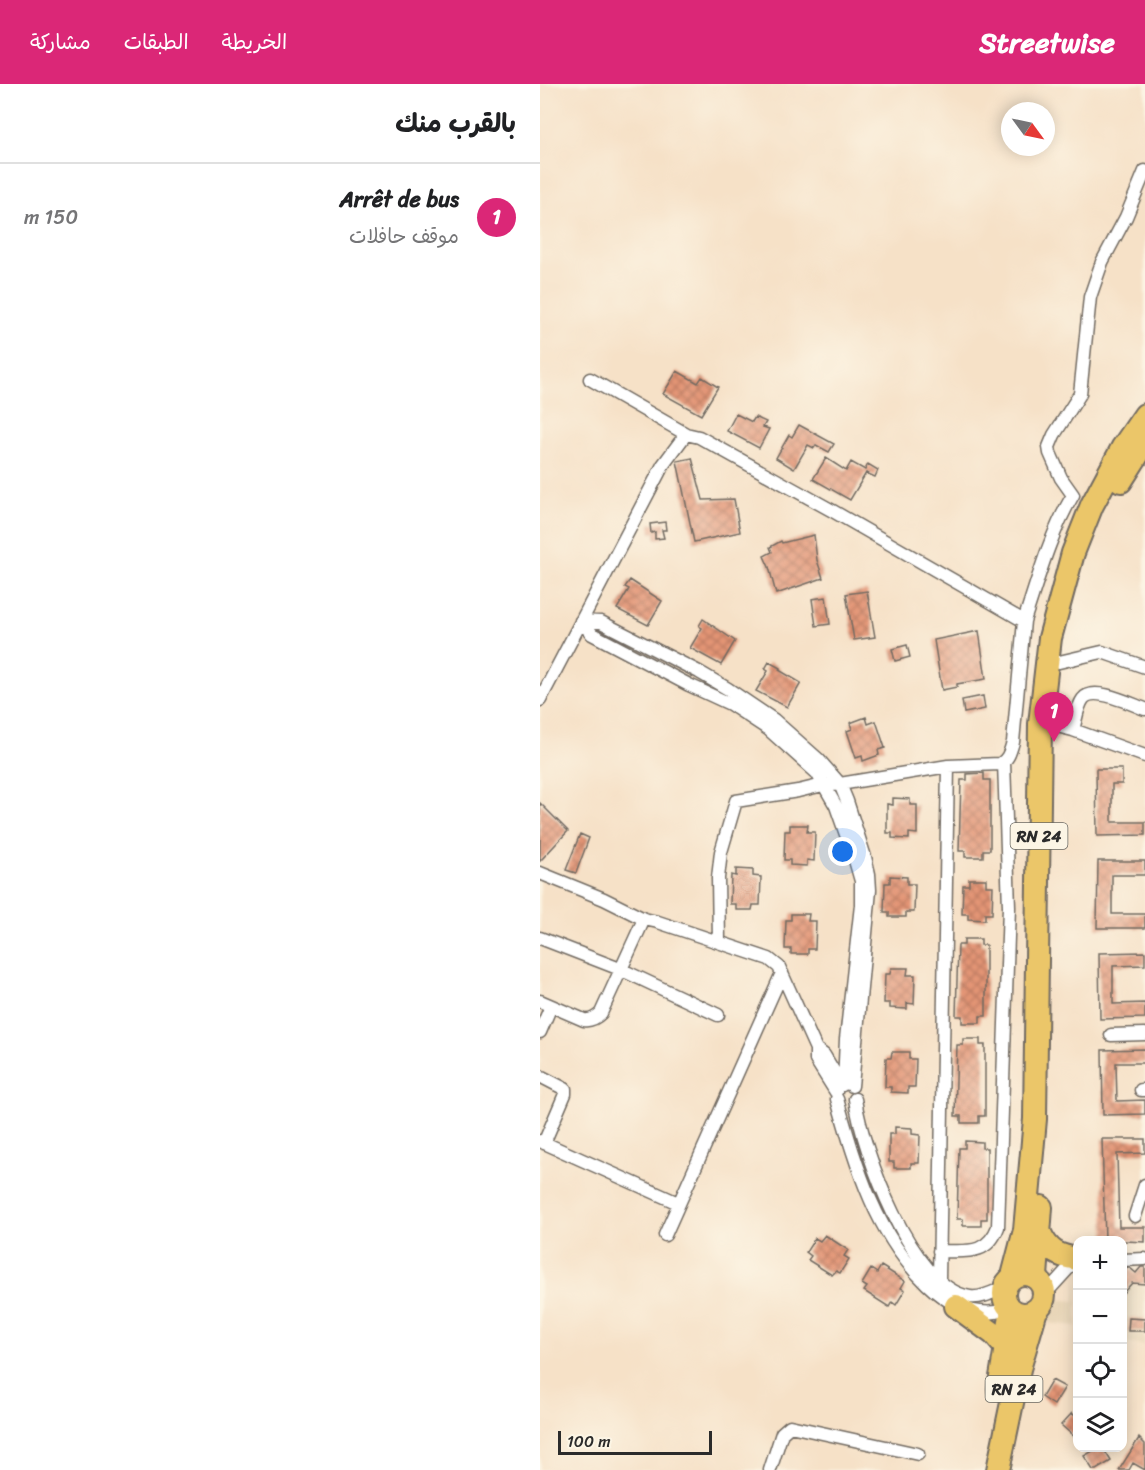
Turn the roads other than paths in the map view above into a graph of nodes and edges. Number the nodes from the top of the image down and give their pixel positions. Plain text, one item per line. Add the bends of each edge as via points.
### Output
1 (1145, 171) edge
2 (590, 380) dead end
3 (1145, 415) edge
4 (686, 434) junction
5 (1145, 443) edge
6 (1082, 500) junction
7 (581, 621) junction
8 (1024, 621) junction
9 (1059, 662) junction
10 (1145, 667) edge
11 (540, 700) edge
12 (1145, 709) edge
13 (1063, 727) junction
14 (1145, 756) edge
15 (1004, 762) junction
16 (948, 766) junction
17 (823, 784) junction
18 (840, 784) junction
19 (540, 873) edge
20 (644, 919) junction
21 (540, 938) edge
22 (719, 941) junction
23 (620, 969) junction
24 (782, 973) junction
25 (546, 1003) edge
26 (718, 1015) dead end
27 (540, 1032) edge
28 (1145, 1034) edge
29 (1111, 1035) dead end
30 (540, 1076) edge
31 (842, 1089) junction
32 (855, 1099) junction
33 (542, 1142) edge
34 (1145, 1185) edge
35 (678, 1203) junction
36 (1135, 1216) dead end
37 (1040, 1233) junction
38 (665, 1235) dead end
39 (939, 1251) junction
40 (1073, 1258) edge
41 (1145, 1259) edge
42 (1127, 1260) edge
43 (1073, 1262) edge
44 (939, 1280) junction
45 (1009, 1281) junction
46 (1039, 1290) junction
47 (956, 1306) junction
48 (1011, 1310) junction
49 (1007, 1349) junction
50 (918, 1454) dead end
51 (771, 1470) edge
52 (984, 1470) edge
53 (998, 1470) edge

1 - 6 street via 1102,262 1090,297 1080,393 1049,447 1061,478
2 - 4 street
3 - 6 highway, RN 24
4 - 7 street via 663,465
4 - 8 street via 710,442
5 - 9 highway, RN 24 via 1112,496 1085,558 1070,603
6 - 8 street via 1064,510
6 - 45 highway, RN 24 via 1073,553 1050,638 1040,724 1035,1119 1025,1230
7 - 11 street
7 - 17 street via 592,634 730,704 768,729 817,773
7 - 18 street via 601,622 728,689 774,720
8 - 15 street via 1013,742
9 - 10 street via 1102,652
9 - 13 highway, RN 24
12 - 13 street via 1090,693
13 - 14 street
13 - 37 highway, RN 24
15 - 16 street
15 - 39 street via 1009,907 998,1227 993,1240 975,1251
16 - 18 street
16 - 39 street
17 - 18 street
17 - 22 street via 736,801 721,852
17 - 31 street via 836,806 861,881
18 - 31 street via 865,857 870,890
19 - 20 street
20 - 22 street
20 - 23 street
21 - 23 street
22 - 24 street via 769,959
23 - 25 street via 602,1012 596,1017 584,1020
23 - 26 street
24 - 31 street via 816,1049 825,1055
24 - 35 street
25 - 27 street
28 - 29 street
30 - 33 street via 560,1084 566,1094
31 - 32 street via 856,1090
31 - 32 street via 841,1103
31 - 47 street via 856,1165 873,1206 913,1271
32 - 44 street via 858,1120 884,1194 921,1260
33 - 35 street
34 - 36 street
35 - 38 street
37 - 40 highway via 1056,1254
37 - 46 highway, RN 24
39 - 44 street
41 - 42 street
43 - 46 street
44 - 45 street via 970,1297 985,1295
45 - 46 highway via 1025,1273
45 - 48 highway via 1004,1299
46 - 48 highway via 1024,1314
46 - 53 highway, RN 24
47 - 48 street via 980,1313
47 - 49 highway via 994,1334
48 - 49 highway, RN 24
49 - 52 highway, RN 24
50 - 51 street via 790,1426 782,1433

